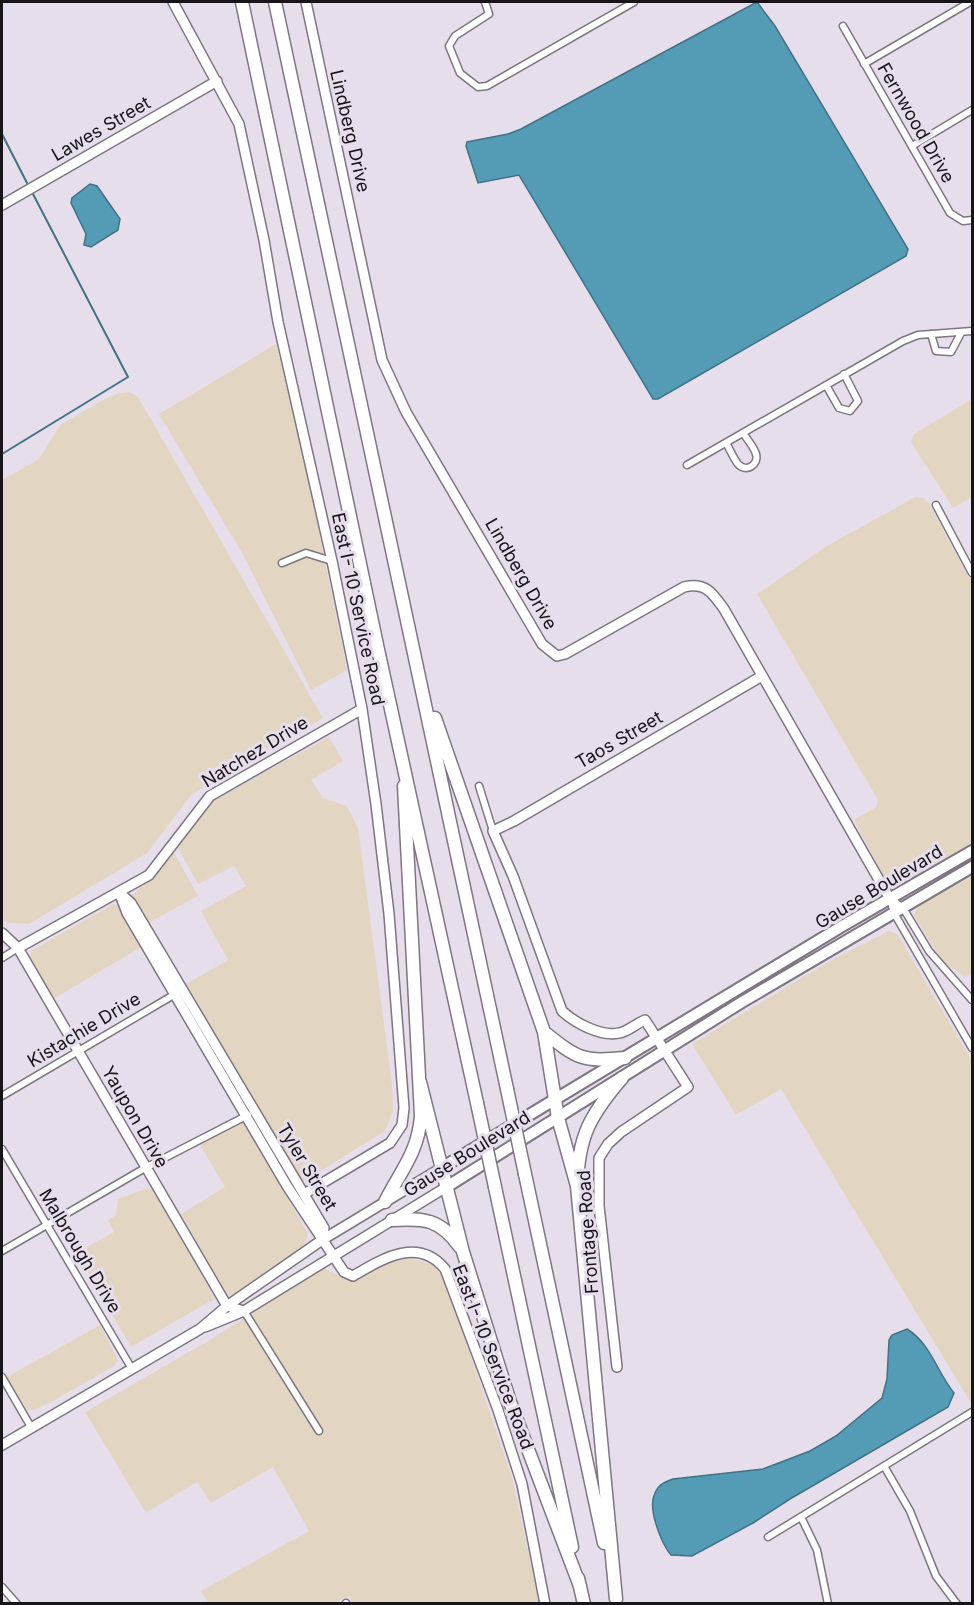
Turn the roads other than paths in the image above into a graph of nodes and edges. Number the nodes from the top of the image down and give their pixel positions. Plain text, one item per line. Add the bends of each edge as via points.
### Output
1 (173, 2) edge
2 (242, 2) edge
3 (274, 2) edge
4 (306, 2) edge
5 (485, 2) edge
6 (634, 2) edge
7 (970, 2) edge
8 (843, 26) dead end
9 (864, 64) junction
10 (217, 81) junction
11 (972, 110) edge
12 (912, 146) junction
13 (2, 205) edge
14 (972, 220) edge
15 (972, 331) edge
16 (961, 333) junction
17 (931, 334) junction
18 (844, 374) junction
19 (826, 385) junction
20 (743, 433) junction
21 (726, 443) junction
22 (687, 465) dead end
23 (936, 505) dead end
24 (332, 561) junction
25 (282, 563) dead end
26 (972, 573) edge
27 (418, 671) junction
28 (762, 676) junction
29 (362, 709) junction
30 (402, 755) junction
31 (479, 786) dead end
32 (493, 831) junction
33 (972, 851) edge
34 (972, 867) edge
35 (118, 892) junction
36 (890, 899) junction
37 (898, 910) junction
38 (2, 933) edge
39 (18, 948) junction
40 (2, 958) edge
41 (740, 989) junction
42 (179, 992) junction
43 (747, 999) junction
44 (972, 1000) edge
45 (544, 1032) junction
46 (657, 1039) junction
47 (972, 1048) edge
48 (667, 1050) junction
49 (78, 1051) junction
50 (625, 1058) junction
51 (622, 1078) junction
52 (420, 1082) junction
53 (2, 1096) edge
54 (556, 1099) junction
55 (250, 1113) junction
56 (558, 1118) junction
57 (2, 1149) edge
58 (145, 1167) junction
59 (443, 1167) junction
60 (448, 1186) junction
61 (577, 1186) junction
62 (304, 1194) junction
63 (385, 1202) junction
64 (392, 1220) junction
65 (47, 1225) junction
66 (322, 1240) junction
67 (2, 1251) edge
68 (464, 1252) junction
69 (334, 1257) junction
70 (227, 1306) junction
71 (244, 1311) junction
72 (200, 1329) junction
73 (617, 1367) dead end
74 (132, 1369) junction
75 (2, 1377) edge
76 (972, 1412) edge
77 (31, 1427) junction
78 (319, 1431) dead end
79 (2, 1445) edge
80 (884, 1466) junction
81 (801, 1517) junction
82 (768, 1537) dead end
83 (580, 1586) junction
84 (2, 1587) edge
85 (616, 1601) edge
86 (17, 1604) edge
87 (545, 1604) edge
88 (584, 1604) edge
89 (828, 1604) edge
90 (957, 1604) edge

1 - 10 street, East I- 10 Service Road
2 - 30 highway
3 - 27 highway
4 - 28 street, Lindberg Drive via 382,360 406,411 542,644 557,656 566,654 695,584 712,592
5 - 6 street via 489,14 455,36 449,46 460,73 478,87 487,86
7 - 9 street
8 - 9 street, Fernwood Drive
9 - 12 street, Fernwood Drive
10 - 13 street, Lawes Street
10 - 24 street, East I- 10 Service Road via 239,124 245,147 278,322
11 - 12 street
12 - 14 street, Fernwood Drive via 950,213 963,221
15 - 16 street
16 - 17 street
16 - 17 street via 951,352 945,354 936,351
17 - 18 street via 903,341
18 - 19 street
18 - 19 street via 858,401 850,411 840,408
19 - 20 street
20 - 21 street
20 - 21 street via 756,454 753,466 739,466
21 - 22 street
23 - 26 street
24 - 25 street via 306,553
24 - 29 street, East I- 10 Service Road
27 - 45 highway
27 - 85 highway, bridge
28 - 32 street, Taos Street
28 - 36 street, Lindberg Drive
29 - 35 street, Natchez Drive via 210,796 149,874
29 - 62 street, East I- 10 Service Road via 386,892 404,1108 402,1125 390,1143
30 - 52 highway
30 - 83 highway, bridge
31 - 32 street
32 - 46 street, Frontage Road via 562,1011 573,1022 620,1034 645,1020
33 - 36 main road, Gause Boulevard
34 - 37 main road, Gause Boulevard
35 - 39 street, Natchez Drive
35 - 42 street, Tyler Street via 131,903
36 - 37 street
36 - 37 street
36 - 41 main road, Gause Boulevard
37 - 43 main road, Gause Boulevard
37 - 44 street
37 - 47 street
38 - 39 street, Yaupon Drive
39 - 40 street, Natchez Drive
39 - 49 street, Yaupon Drive
41 - 43 street
41 - 46 main road, Gause Boulevard
42 - 49 street, Kistachie Drive
42 - 55 street, Tyler Street
43 - 48 main road, Gause Boulevard
45 - 50 highway via 565,1049 590,1061
45 - 54 highway
46 - 48 street, Frontage Road
46 - 50 main road, Gause Boulevard
48 - 51 main road, Gause Boulevard
48 - 73 street, Frontage Road via 688,1087 621,1132 599,1158 599,1206
49 - 53 street, Kistachie Drive
49 - 58 street, Yaupon Drive
50 - 54 main road, Gause Boulevard
51 - 56 main road, Gause Boulevard
51 - 61 highway via 585,1129
52 - 59 highway
52 - 63 highway via 419,1138 407,1167
54 - 56 highway
54 - 59 main road, Gause Boulevard
55 - 58 street
55 - 62 street, Tyler Street
55 - 66 street, Tyler Street
56 - 60 main road, Gause Boulevard
56 - 61 highway
57 - 65 street, Malbrough Drive
58 - 65 street
58 - 70 street, Yaupon Drive
59 - 60 highway
59 - 63 street, Gause Boulevard
60 - 64 street, Gause Boulevard
60 - 68 highway
61 - 85 highway
62 - 66 street, Tyler Street via 324,1228
63 - 66 street, Gause Boulevard
64 - 68 highway via 419,1218 439,1224
64 - 69 street, Gause Boulevard
65 - 67 street
65 - 74 street, Malbrough Drive
66 - 69 street, East I- 10 Service Road
66 - 70 street, Gause Boulevard
68 - 83 highway via 510,1402
69 - 71 street, Gause Boulevard
69 - 87 street, East I- 10 Service Road via 344,1272 353,1276 390,1255 410,1251 423,1252 445,1269 522,1484
70 - 71 street
70 - 72 street, Gause Boulevard
71 - 72 street, Gause Boulevard
71 - 78 street
72 - 74 street, Gause Boulevard
74 - 77 street, Gause Boulevard
75 - 77 street
76 - 80 street
77 - 79 street, Gause Boulevard
80 - 81 street
80 - 90 street via 910,1511 936,1576
81 - 82 street
81 - 89 street via 817,1550
83 - 88 highway
84 - 86 street

